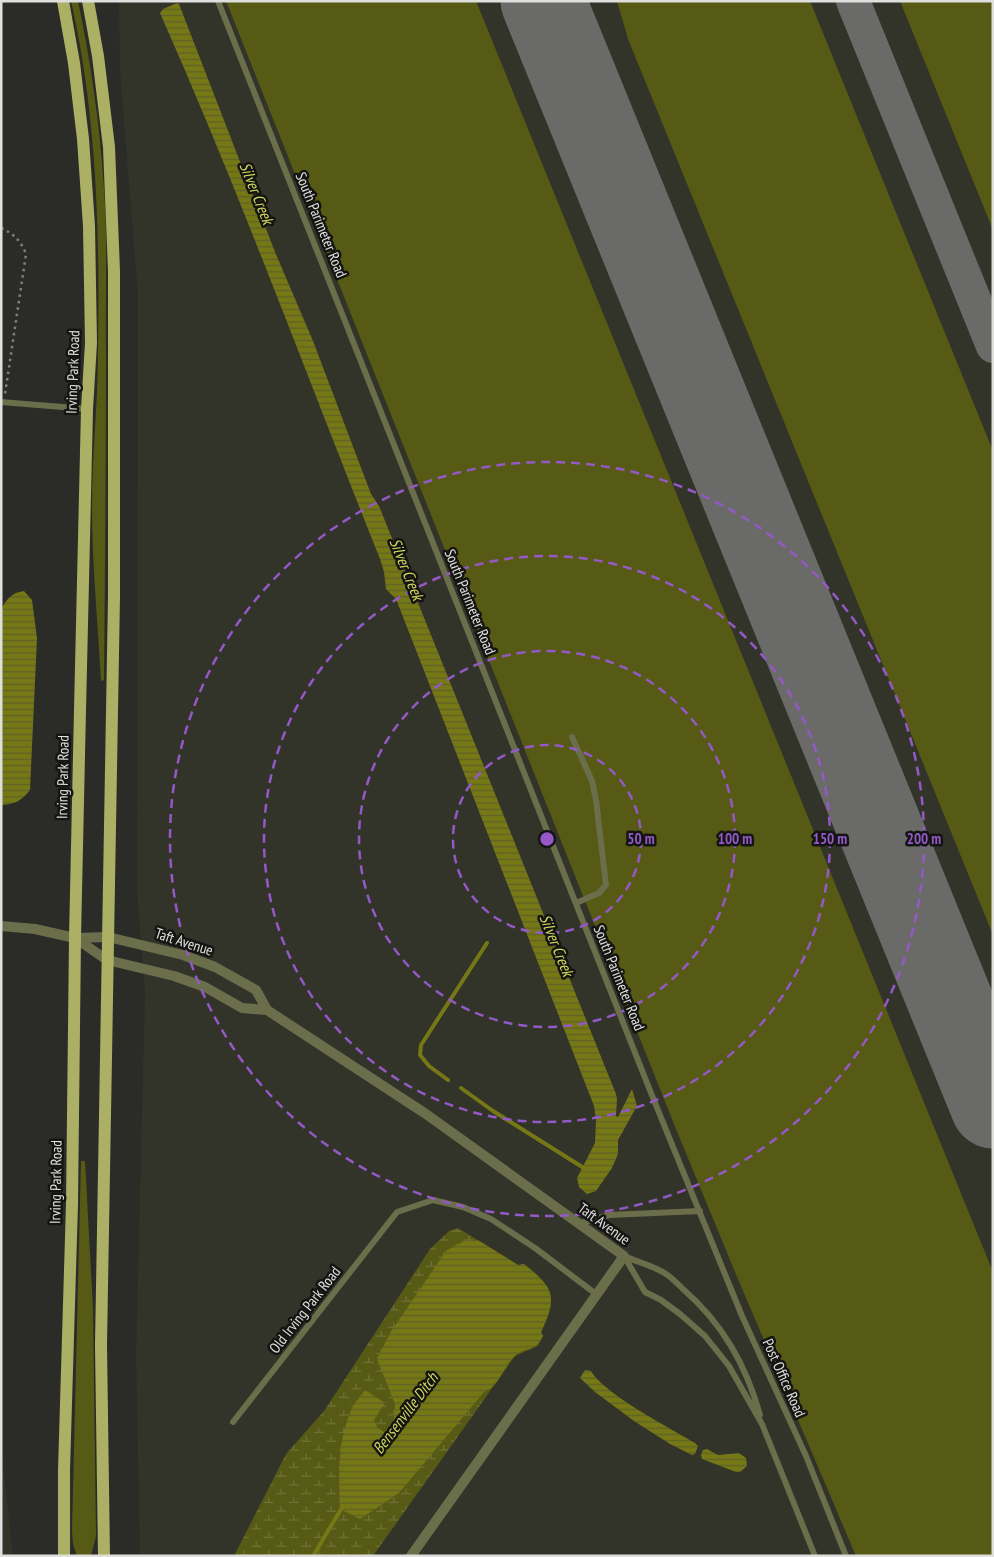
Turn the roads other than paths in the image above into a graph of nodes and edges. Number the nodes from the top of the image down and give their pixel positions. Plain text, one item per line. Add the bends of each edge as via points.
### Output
1 (63, 1) edge
2 (88, 1) edge
3 (218, 1) edge
4 (3, 402) edge
5 (87, 409) junction
6 (572, 737) dead end
7 (576, 903) junction
8 (1, 926) edge
9 (108, 937) junction
10 (75, 938) junction
11 (107, 960) junction
12 (267, 1010) junction
13 (700, 1211) junction
14 (578, 1224) junction
15 (624, 1256) junction
16 (596, 1294) junction
17 (233, 1422) dead end
18 (762, 1424) junction
19 (64, 1556) edge
20 (104, 1556) edge
21 (411, 1556) edge
22 (815, 1556) edge
23 (846, 1556) edge

1 - 5 main road, Irving Park Road via 83,139 89,226 91,343
2 - 9 main road via 109,146 114,224 114,596
3 - 7 lane, South Parimeter Road
4 - 5 lane
5 - 10 main road, Irving Park Road
6 - 7 lane via 592,782 606,885 599,893
7 - 13 lane, South Parimeter Road
8 - 10 street, Taft Avenue
9 - 10 street, Taft Avenue
9 - 11 main road
9 - 12 street, Taft Avenue via 184,954 215,967 256,990
10 - 11 street, Taft Avenue
10 - 19 main road, Irving Park Road
11 - 12 street, Taft Avenue via 205,987 242,1008
11 - 20 main road via 101,1335
12 - 14 street, Taft Avenue via 426,1114
13 - 14 lane via 609,1215
13 - 23 lane, Post Office Road
14 - 15 street, Taft Avenue
15 - 16 street
15 - 18 lane, Taft Avenue via 645,1292 674,1309 705,1336 729,1366
15 - 18 lane via 666,1274 706,1312 741,1361
16 - 17 lane, Old Irving Park Road via 520,1238 463,1207 432,1200 397,1212
16 - 21 street
18 - 22 lane, Taft Avenue

